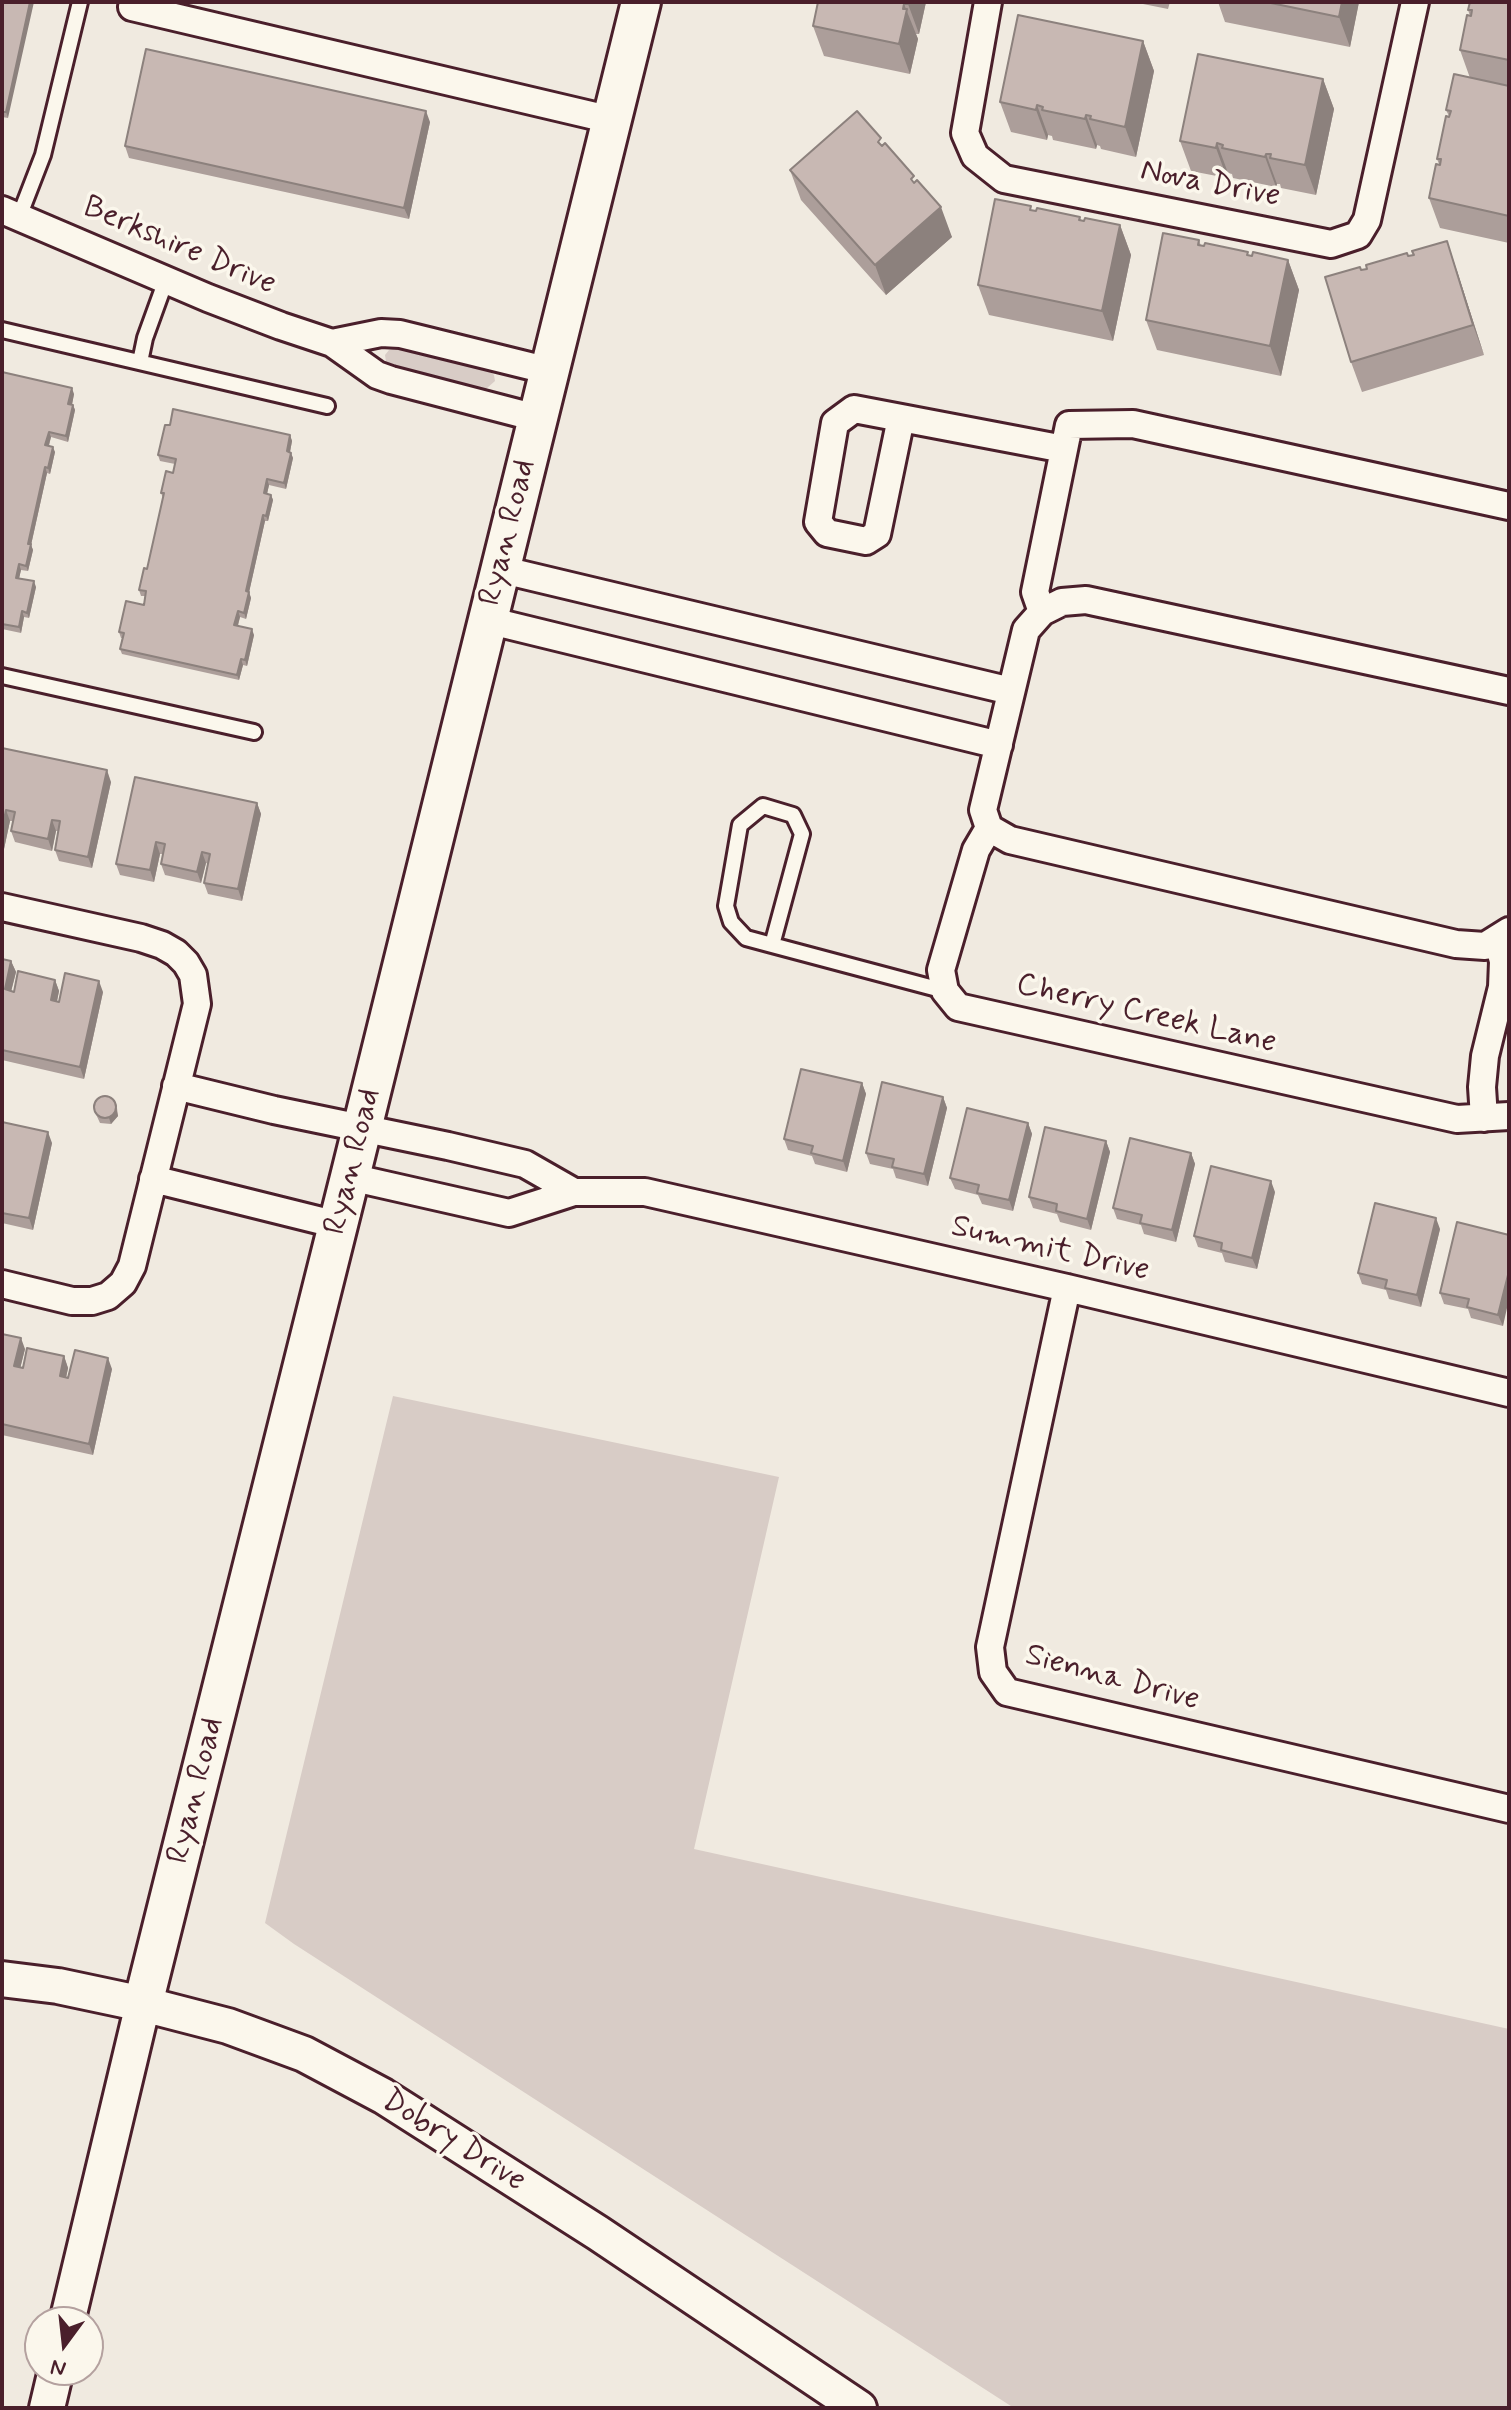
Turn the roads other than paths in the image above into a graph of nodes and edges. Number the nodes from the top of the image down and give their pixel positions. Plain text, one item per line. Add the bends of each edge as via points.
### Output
1 (80, 2) edge
2 (641, 2) edge
3 (988, 2) edge
4 (1415, 2) edge
5 (132, 7) dead end
6 (612, 120) junction
7 (10, 214) edge
8 (166, 280) junction
9 (2, 330) edge
10 (332, 343) junction
11 (140, 362) junction
12 (550, 371) junction
13 (327, 406) dead end
14 (537, 418) junction
15 (901, 418) junction
16 (1064, 449) junction
17 (1509, 506) edge
18 (499, 569) junction
19 (1042, 612) junction
20 (487, 620) junction
21 (2, 676) edge
22 (1011, 691) junction
23 (1509, 691) edge
24 (254, 732) dead end
25 (999, 745) junction
26 (989, 828) junction
27 (2, 907) edge
28 (1503, 935) edge
29 (772, 945) junction
30 (945, 991) junction
31 (176, 1086) junction
32 (1496, 1117) edge
33 (362, 1129) junction
34 (350, 1177) junction
35 (153, 1179) junction
36 (574, 1192) junction
37 (338, 1225) junction
38 (2, 1284) edge
39 (1067, 1288) junction
40 (1509, 1393) edge
41 (1509, 1809) edge
42 (2, 1979) edge
43 (143, 2004) junction
44 (71, 2306) edge
45 (52, 2386) edge
46 (47, 2408) edge
47 (859, 2408) edge

1 - 7 lane via 43,155
2 - 6 main road, Ryan Road
3 - 4 street, Nova Drive via 965,133 975,156 1004,179 1331,244 1358,235 1367,220
5 - 6 street
6 - 12 main road, Ryan Road
7 - 8 street, Berkshire Drive
8 - 10 street, Berkshire Drive
8 - 11 lane
9 - 11 lane
10 - 12 street, Berkshire Drive via 400,334
10 - 14 street, Berkshire Drive via 377,375
11 - 13 lane
12 - 14 main road, Ryan Road
14 - 18 main road, Ryan Road
15 - 15 street via 854,409 835,423 818,522 827,533 866,541 877,534
15 - 16 street
16 - 17 street via 1069,425 1133,424
16 - 19 street via 1035,592
18 - 20 main road, Ryan Road
18 - 22 street
19 - 22 street via 1026,630
19 - 23 street via 1062,602 1086,600
20 - 25 street
20 - 33 main road, Ryan Road
21 - 24 lane
22 - 25 street
25 - 26 street via 983,810
26 - 28 street via 1010,840 1456,944 1485,946
26 - 30 street via 976,850 941,970
27 - 31 street via 141,938 186,963 197,1004
28 - 32 street via 1502,987 1482,1087
29 - 29 lane via 746,938 731,922 726,906 740,825 763,806 793,815 802,834
29 - 30 lane
30 - 32 street, Cherry Creek Lane via 958,1007 1457,1119
31 - 33 street, Summit Drive
31 - 35 street
33 - 34 main road, Ryan Road
33 - 36 street, Summit Drive via 525,1164
34 - 36 street, Summit Drive via 509,1213
34 - 37 main road, Ryan Road
35 - 37 street
35 - 38 street via 132,1266 108,1296 72,1301
36 - 39 street, Summit Drive via 645,1192
37 - 43 main road, Ryan Road
39 - 40 street, Summit Drive
39 - 41 street, Sienna Drive via 990,1647 993,1672 1007,1692
42 - 43 street, Dobry Drive
43 - 44 street, Ryan Road
43 - 47 street, Dobry Drive via 267,2039 383,2096
45 - 46 street

